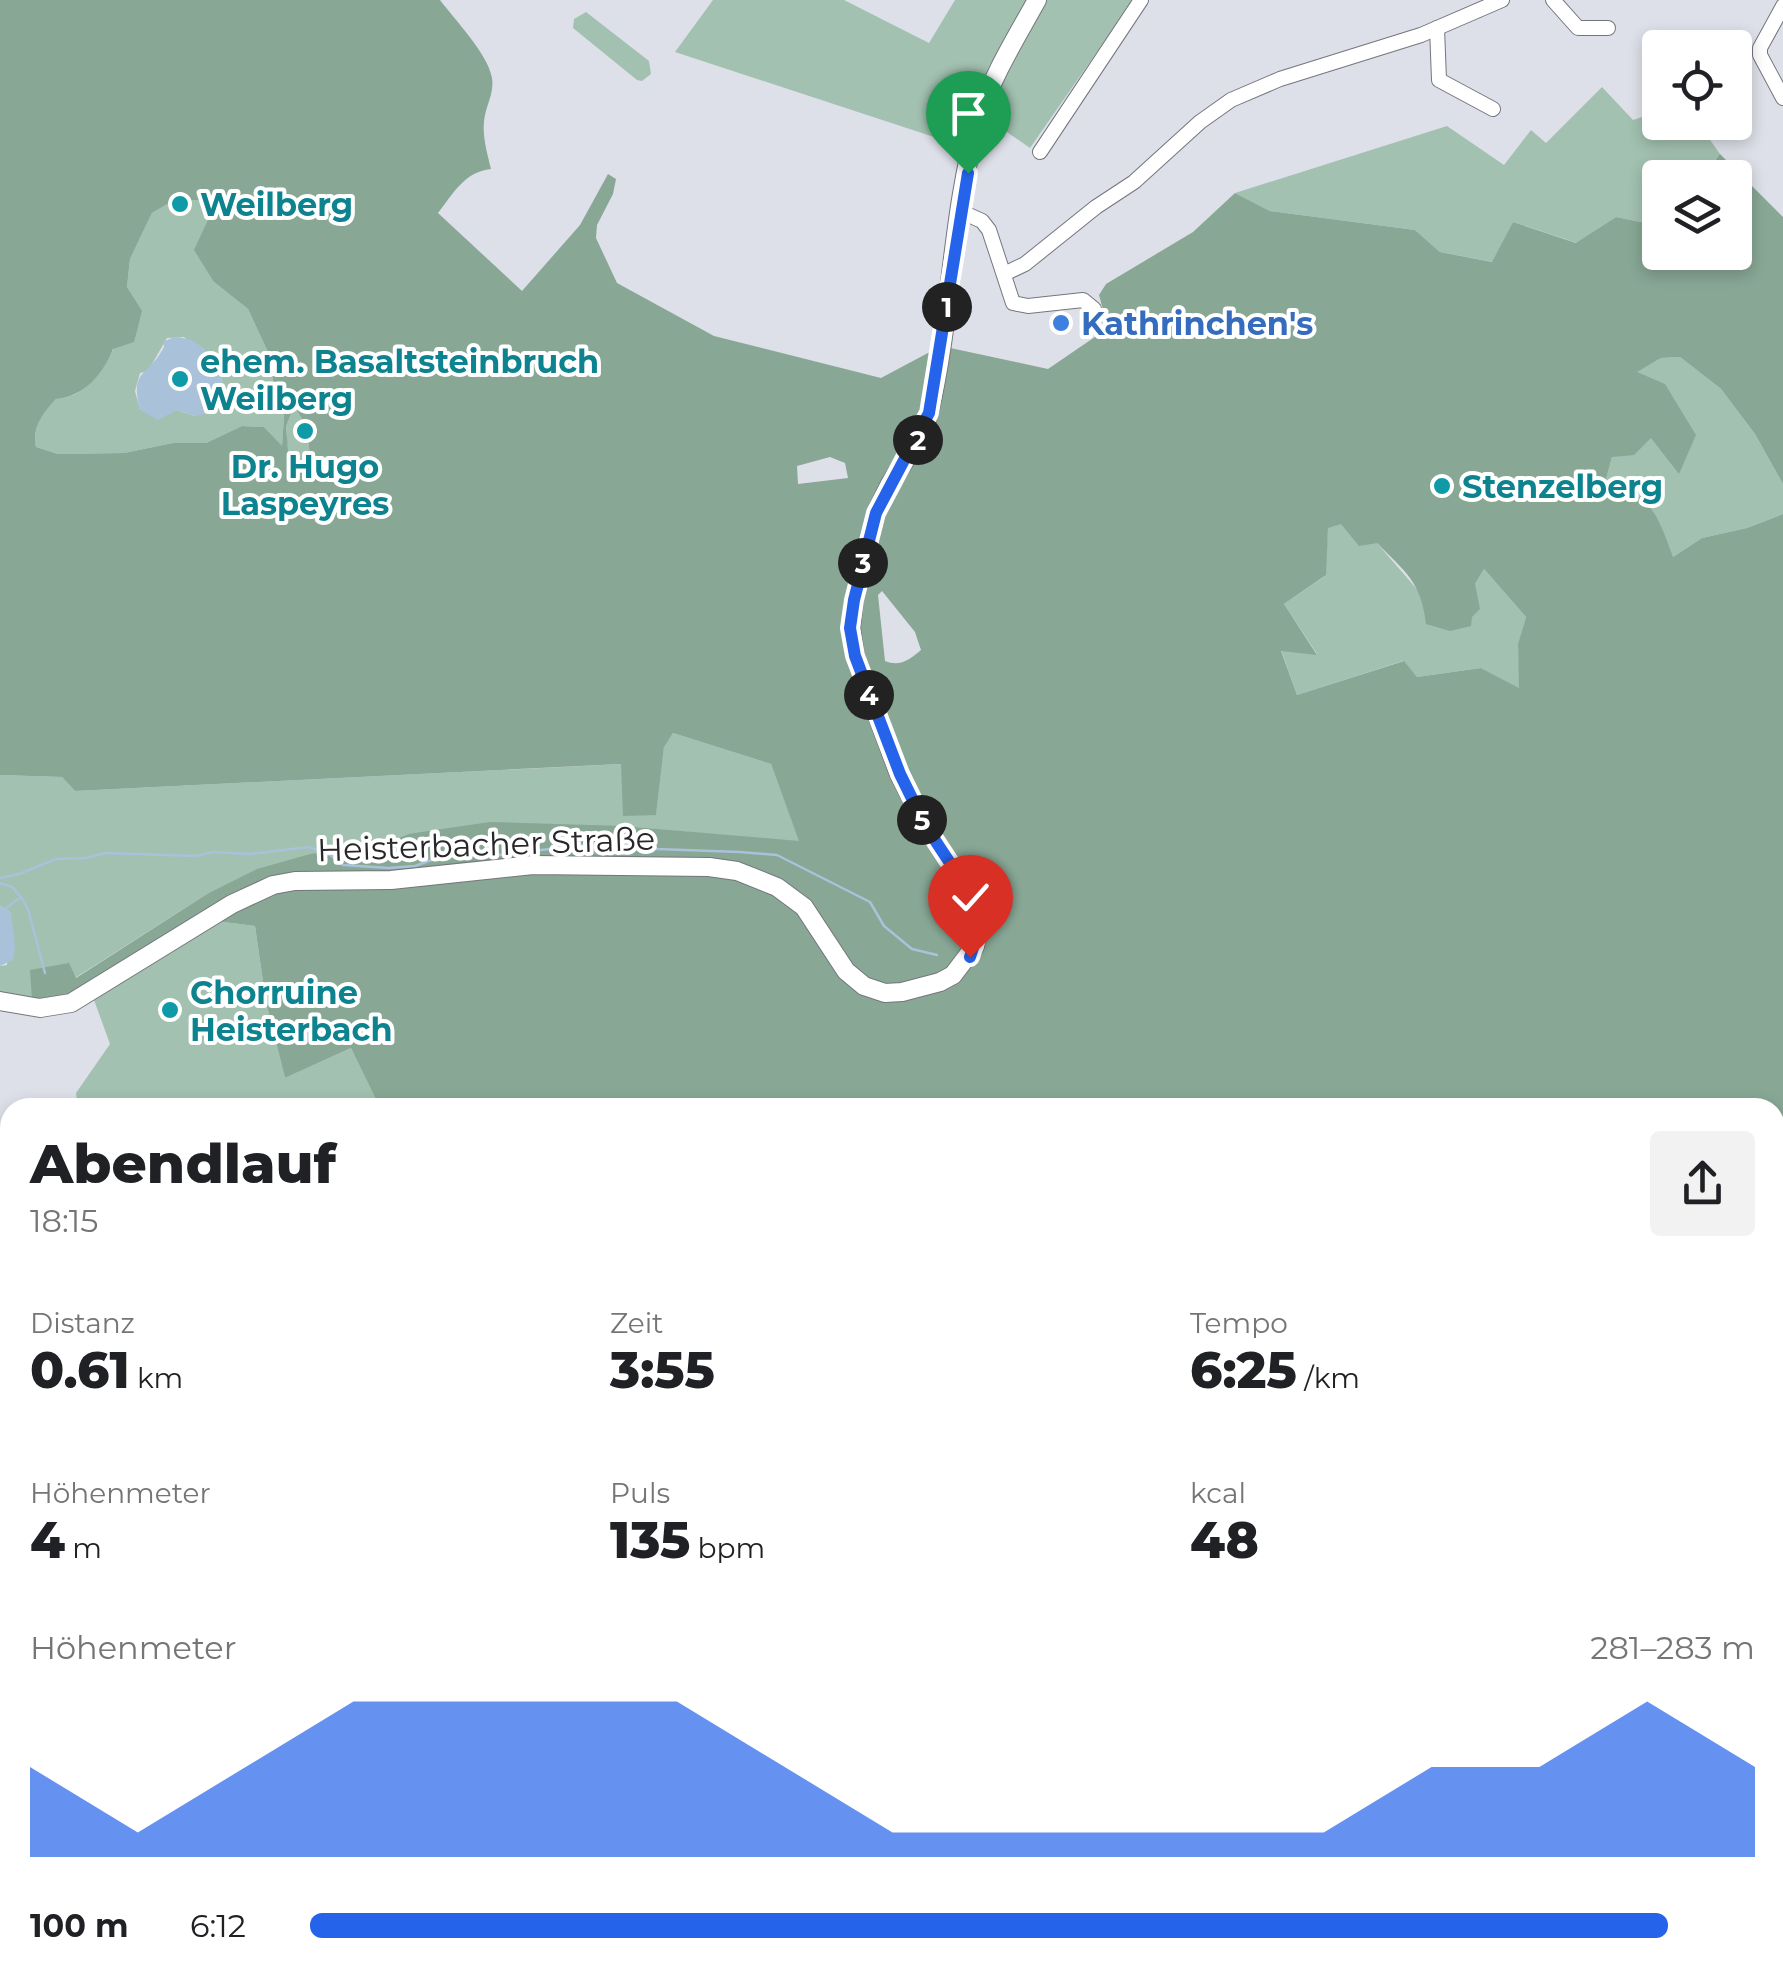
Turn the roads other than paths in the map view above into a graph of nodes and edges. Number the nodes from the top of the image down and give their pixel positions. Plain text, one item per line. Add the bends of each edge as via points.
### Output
1 (1036, 0) edge
2 (1141, 0) edge
3 (1502, 0) edge
4 (1552, 0) edge
5 (1783, 6) edge
6 (1437, 28) junction
7 (1608, 28) dead end
8 (1783, 98) edge
9 (1493, 108) dead end
10 (1040, 152) dead end
11 (962, 212) junction
12 (1004, 274) junction
13 (1094, 309) dead end
14 (0, 1001) edge

1 - 11 main road, Heisterbacher Straße via 980,116
2 - 10 street
3 - 6 street
4 - 7 street via 1578,28
5 - 8 street via 1760,48
6 - 9 street via 1439,80
6 - 12 street via 1232,100 1134,182
11 - 12 street via 982,221
11 - 14 main road, Heisterbacher Straße via 923,428 876,513 850,628 900,774 975,901 976,946 952,976 902,992 864,986 846,971 804,908 737,871 533,865 273,885 71,1003 40,1008
12 - 13 street via 1016,304 1082,300

